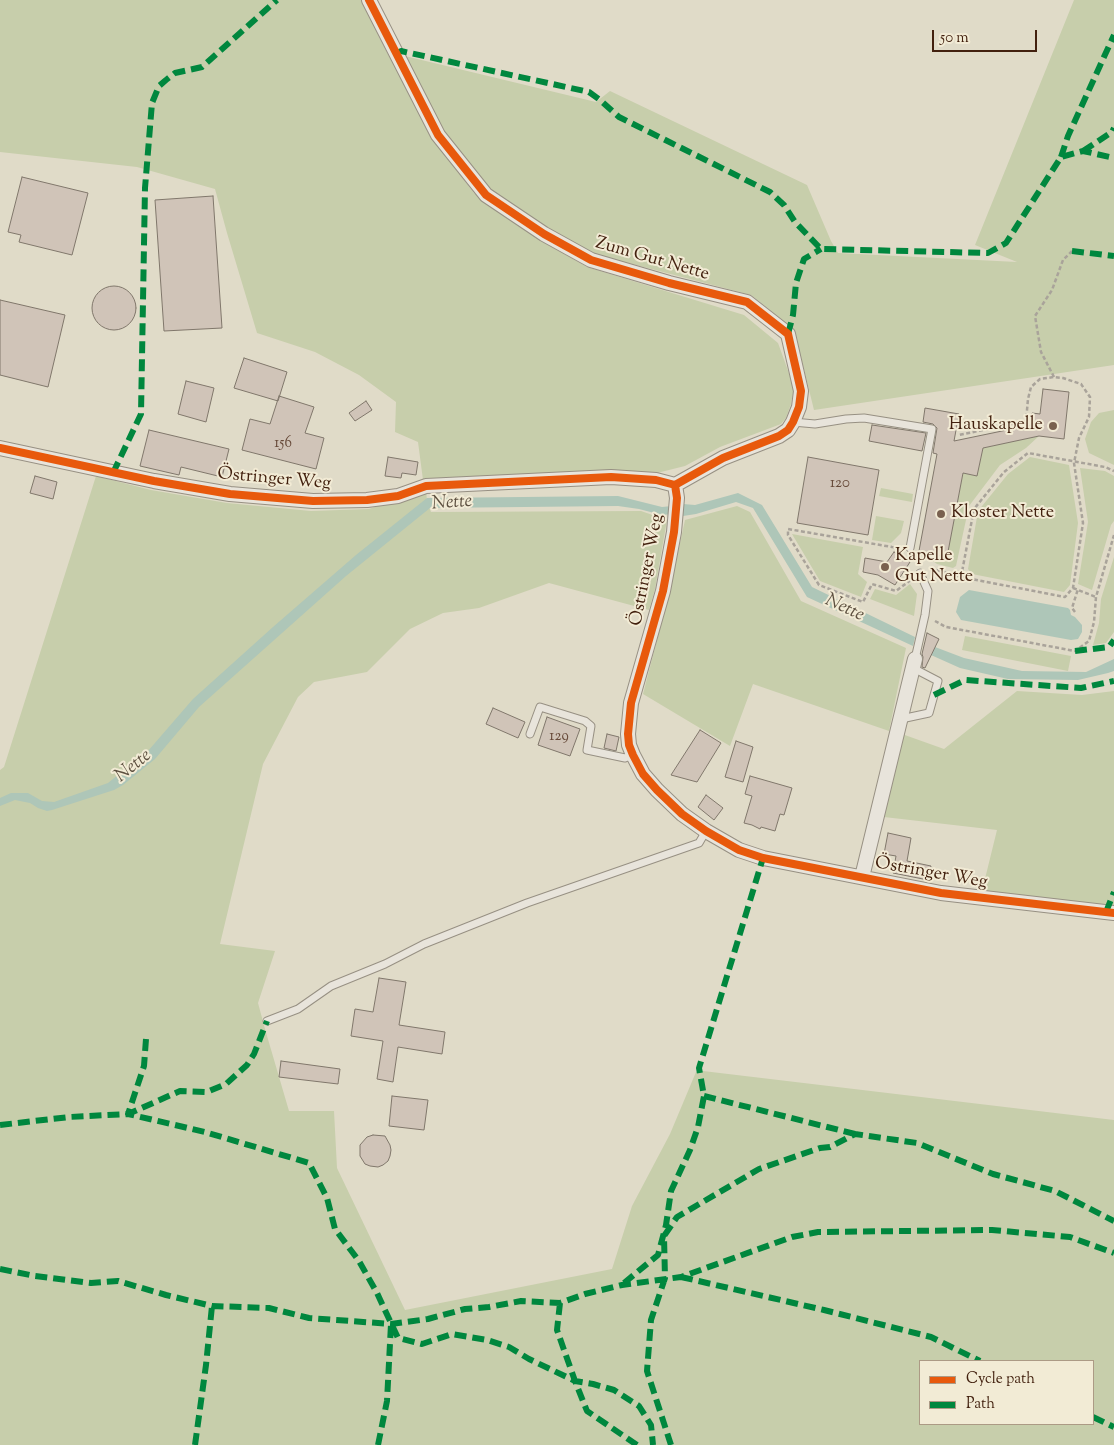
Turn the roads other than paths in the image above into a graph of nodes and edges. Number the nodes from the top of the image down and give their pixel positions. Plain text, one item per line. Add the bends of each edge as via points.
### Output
1 (369, 0) edge
2 (793, 422) junction
3 (0, 448) edge
4 (676, 492) junction
5 (910, 548) road end
6 (920, 573) road end
7 (914, 663) junction
8 (901, 719) junction
9 (530, 734) dead end
10 (633, 755) junction
11 (706, 831) junction
12 (862, 877) junction
13 (1114, 913) edge
14 (267, 1021) dead end

1 - 2 street, Zum Gut Nette via 438,134 486,195 544,234 591,260 748,302 788,334 801,392
2 - 4 street via 779,436 723,458
2 - 5 lane via 815,424 864,418 932,428
3 - 4 street, Östringer Weg via 230,494 313,501 398,496 426,486 611,477 656,480
4 - 10 street, Östringer Weg via 674,532 663,591 631,703 628,734
6 - 7 lane, Östringer Weg via 928,591
7 - 8 street, Östringer Weg
7 - 8 lane via 938,681 930,713
8 - 12 street, Östringer Weg
9 - 10 lane via 540,707 585,721 591,726 587,750 624,758
10 - 11 street, Östringer Weg via 657,790
11 - 12 street, Östringer Weg via 739,850 763,858
11 - 14 lane via 699,843 527,903 424,944 331,986 298,1009
12 - 13 street, Östringer Weg via 980,899

